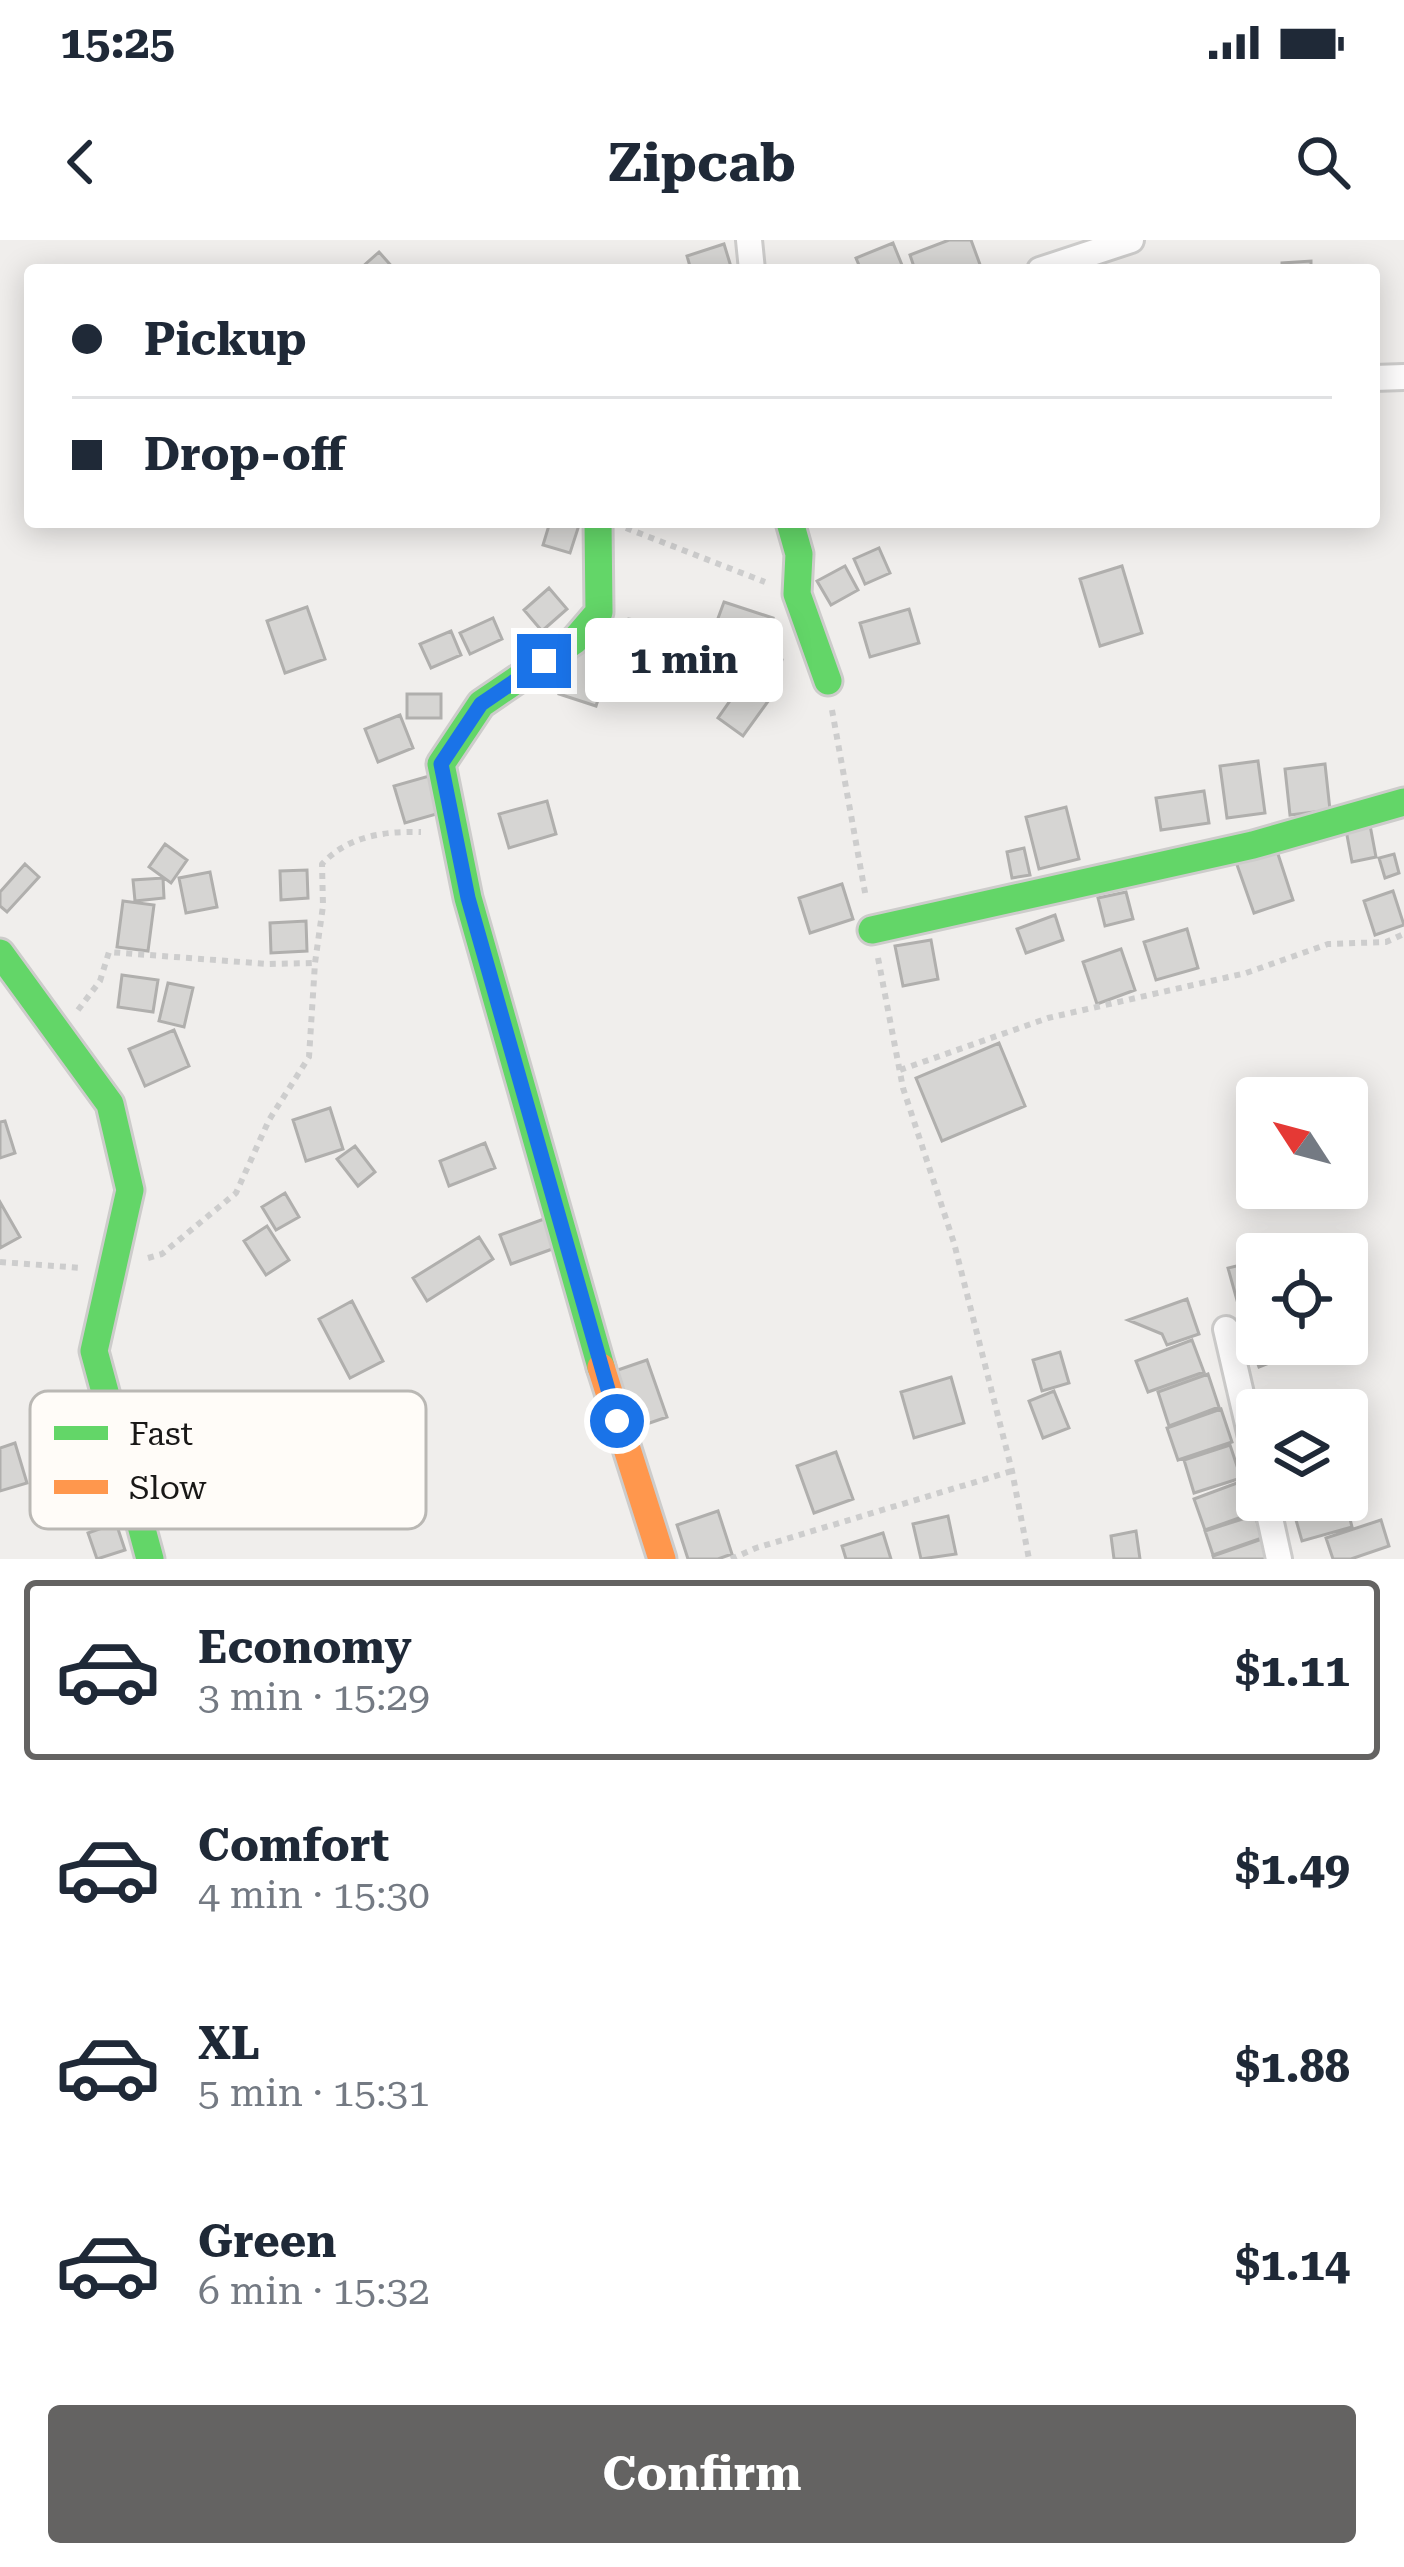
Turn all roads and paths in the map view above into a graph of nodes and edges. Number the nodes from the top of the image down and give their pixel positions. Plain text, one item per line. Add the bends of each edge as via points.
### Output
1 (1131, 240) edge
2 (1058, 264) edge
3 (598, 528) edge
4 (627, 528) edge
5 (792, 528) edge
6 (796, 594) junction
7 (599, 612) junction
8 (828, 682) junction
9 (1404, 802) edge
10 (455, 833) junction
11 (872, 930) junction
12 (1404, 934) edge
13 (0, 953) edge
14 (314, 963) junction
15 (60, 1036) junction
16 (900, 1070) junction
17 (0, 1262) edge
18 (112, 1268) junction
19 (1226, 1328) dead end
20 (1240, 1389) edge
21 (105, 1391) edge
22 (1012, 1471) junction
23 (1270, 1521) edge
24 (142, 1529) edge
25 (150, 1559) edge
26 (662, 1559) edge
27 (731, 1559) edge
28 (1029, 1559) edge
29 (1279, 1559) edge

1 - 2 street
3 - 7 street
4 - 6 path
5 - 6 street
6 - 8 street
7 - 8 path via 752,648
7 - 10 street via 575,640 481,704 441,764
8 - 11 path
9 - 11 street via 1253,845
10 - 14 path via 390,831 338,847 322,864
10 - 26 street via 579,1297
11 - 16 path
12 - 16 path via 1328,944 1246,973 1048,1018
13 - 15 street
14 - 15 path via 109,952 100,980
14 - 18 path via 309,1057 236,1193 162,1254
15 - 18 street via 110,1104 130,1190
16 - 22 path
17 - 18 path
18 - 21 street via 94,1352
19 - 20 street
22 - 27 path
22 - 28 path
23 - 29 street
24 - 25 street

